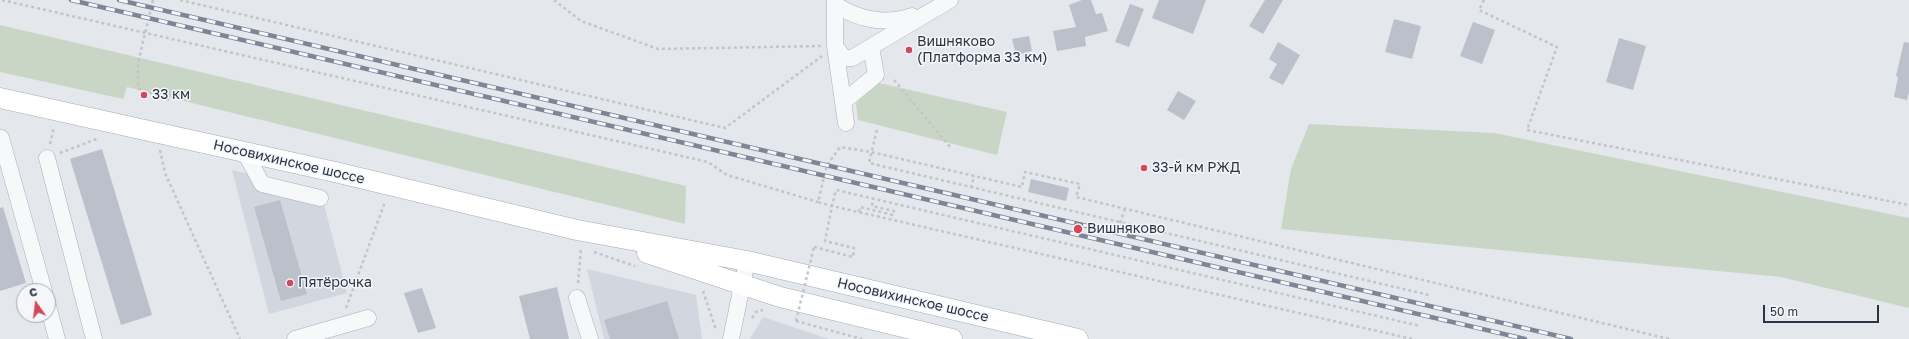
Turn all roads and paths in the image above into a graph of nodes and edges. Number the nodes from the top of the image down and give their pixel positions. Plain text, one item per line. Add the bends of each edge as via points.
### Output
1 (2, 0) edge
2 (153, 0) edge
3 (180, 0) edge
4 (554, 0) edge
5 (950, 0) edge
6 (1484, 0) edge
7 (836, 3) edge
8 (930, 10) junction
9 (146, 33) junction
10 (835, 46) junction
11 (871, 47) junction
12 (894, 80) dead end
13 (0, 98) edge
14 (169, 100) dead end
15 (843, 102) junction
16 (56, 121) dead end
17 (846, 123) dead end
18 (877, 130) dead end
19 (1, 138) edge
20 (159, 146) dead end
21 (950, 147) dead end
22 (244, 151) junction
23 (871, 152) junction
24 (47, 158) joint
25 (974, 176) junction
26 (972, 188) junction
27 (320, 198) dead end
28 (386, 198) dead end
29 (873, 199) junction
30 (818, 202) junction
31 (1909, 205) edge
32 (832, 206) junction
33 (1125, 209) junction
34 (859, 212) junction
35 (1120, 222) junction
36 (579, 239) junction
37 (747, 261) junction
38 (42, 283) edge
39 (741, 284) junction
40 (1429, 295) dead end
41 (577, 298) joint
42 (368, 318) dead end
43 (53, 323) edge
44 (339, 326) junction
45 (1420, 326) dead end
46 (57, 339) edge
47 (94, 339) edge
48 (240, 339) edge
49 (295, 339) edge
50 (590, 339) edge
51 (731, 339) edge
52 (862, 339) edge
53 (951, 339) edge
54 (1078, 339) edge
55 (1412, 339) edge
56 (1669, 339) edge

1 - 9 path
2 - 9 path
3 - 10 path via 725,128
4 - 10 path via 581,21 658,49
5 - 8 street
6 - 31 path via 1479,10 1557,47 1527,130
7 - 8 street via 850,14 876,20 906,19
7 - 10 street
8 - 11 street
9 - 14 path via 138,63 138,88
9 - 30 path via 708,162 727,175
10 - 11 street via 844,58 852,58
10 - 15 street
11 - 15 street via 876,75
12 - 21 path
13 - 22 main road, Носовихинское шоссе
15 - 17 street
16 - 24 path
18 - 23 path
19 - 38 street
20 - 48 path via 165,173
22 - 27 street via 262,184
22 - 36 main road, Носовихинское шоссе
23 - 25 path
23 - 26 path via 869,163
23 - 30 path via 840,147 827,165
24 - 47 street
25 - 26 path
25 - 33 path via 1022,187 1025,172 1080,184 1076,197
26 - 35 path
28 - 44 path
29 - 32 path via 836,190
29 - 34 path via 872,206 894,211 893,215 860,207
29 - 45 path
30 - 32 path
32 - 34 path
32 - 52 path, bridge via 825,241 854,248 853,256 814,247 796,321
33 - 35 path
33 - 56 path
34 - 55 path
35 - 40 path
36 - 37 main road, Носовихинское шоссе
36 - 39 main road, Носовихинское шоссе
36 - 41 path
37 - 39 street
37 - 54 main road, Носовихинское шоссе
39 - 51 street
39 - 53 main road, Носовихинское шоссе via 780,297
41 - 50 street
42 - 44 street
43 - 46 street
44 - 49 street

